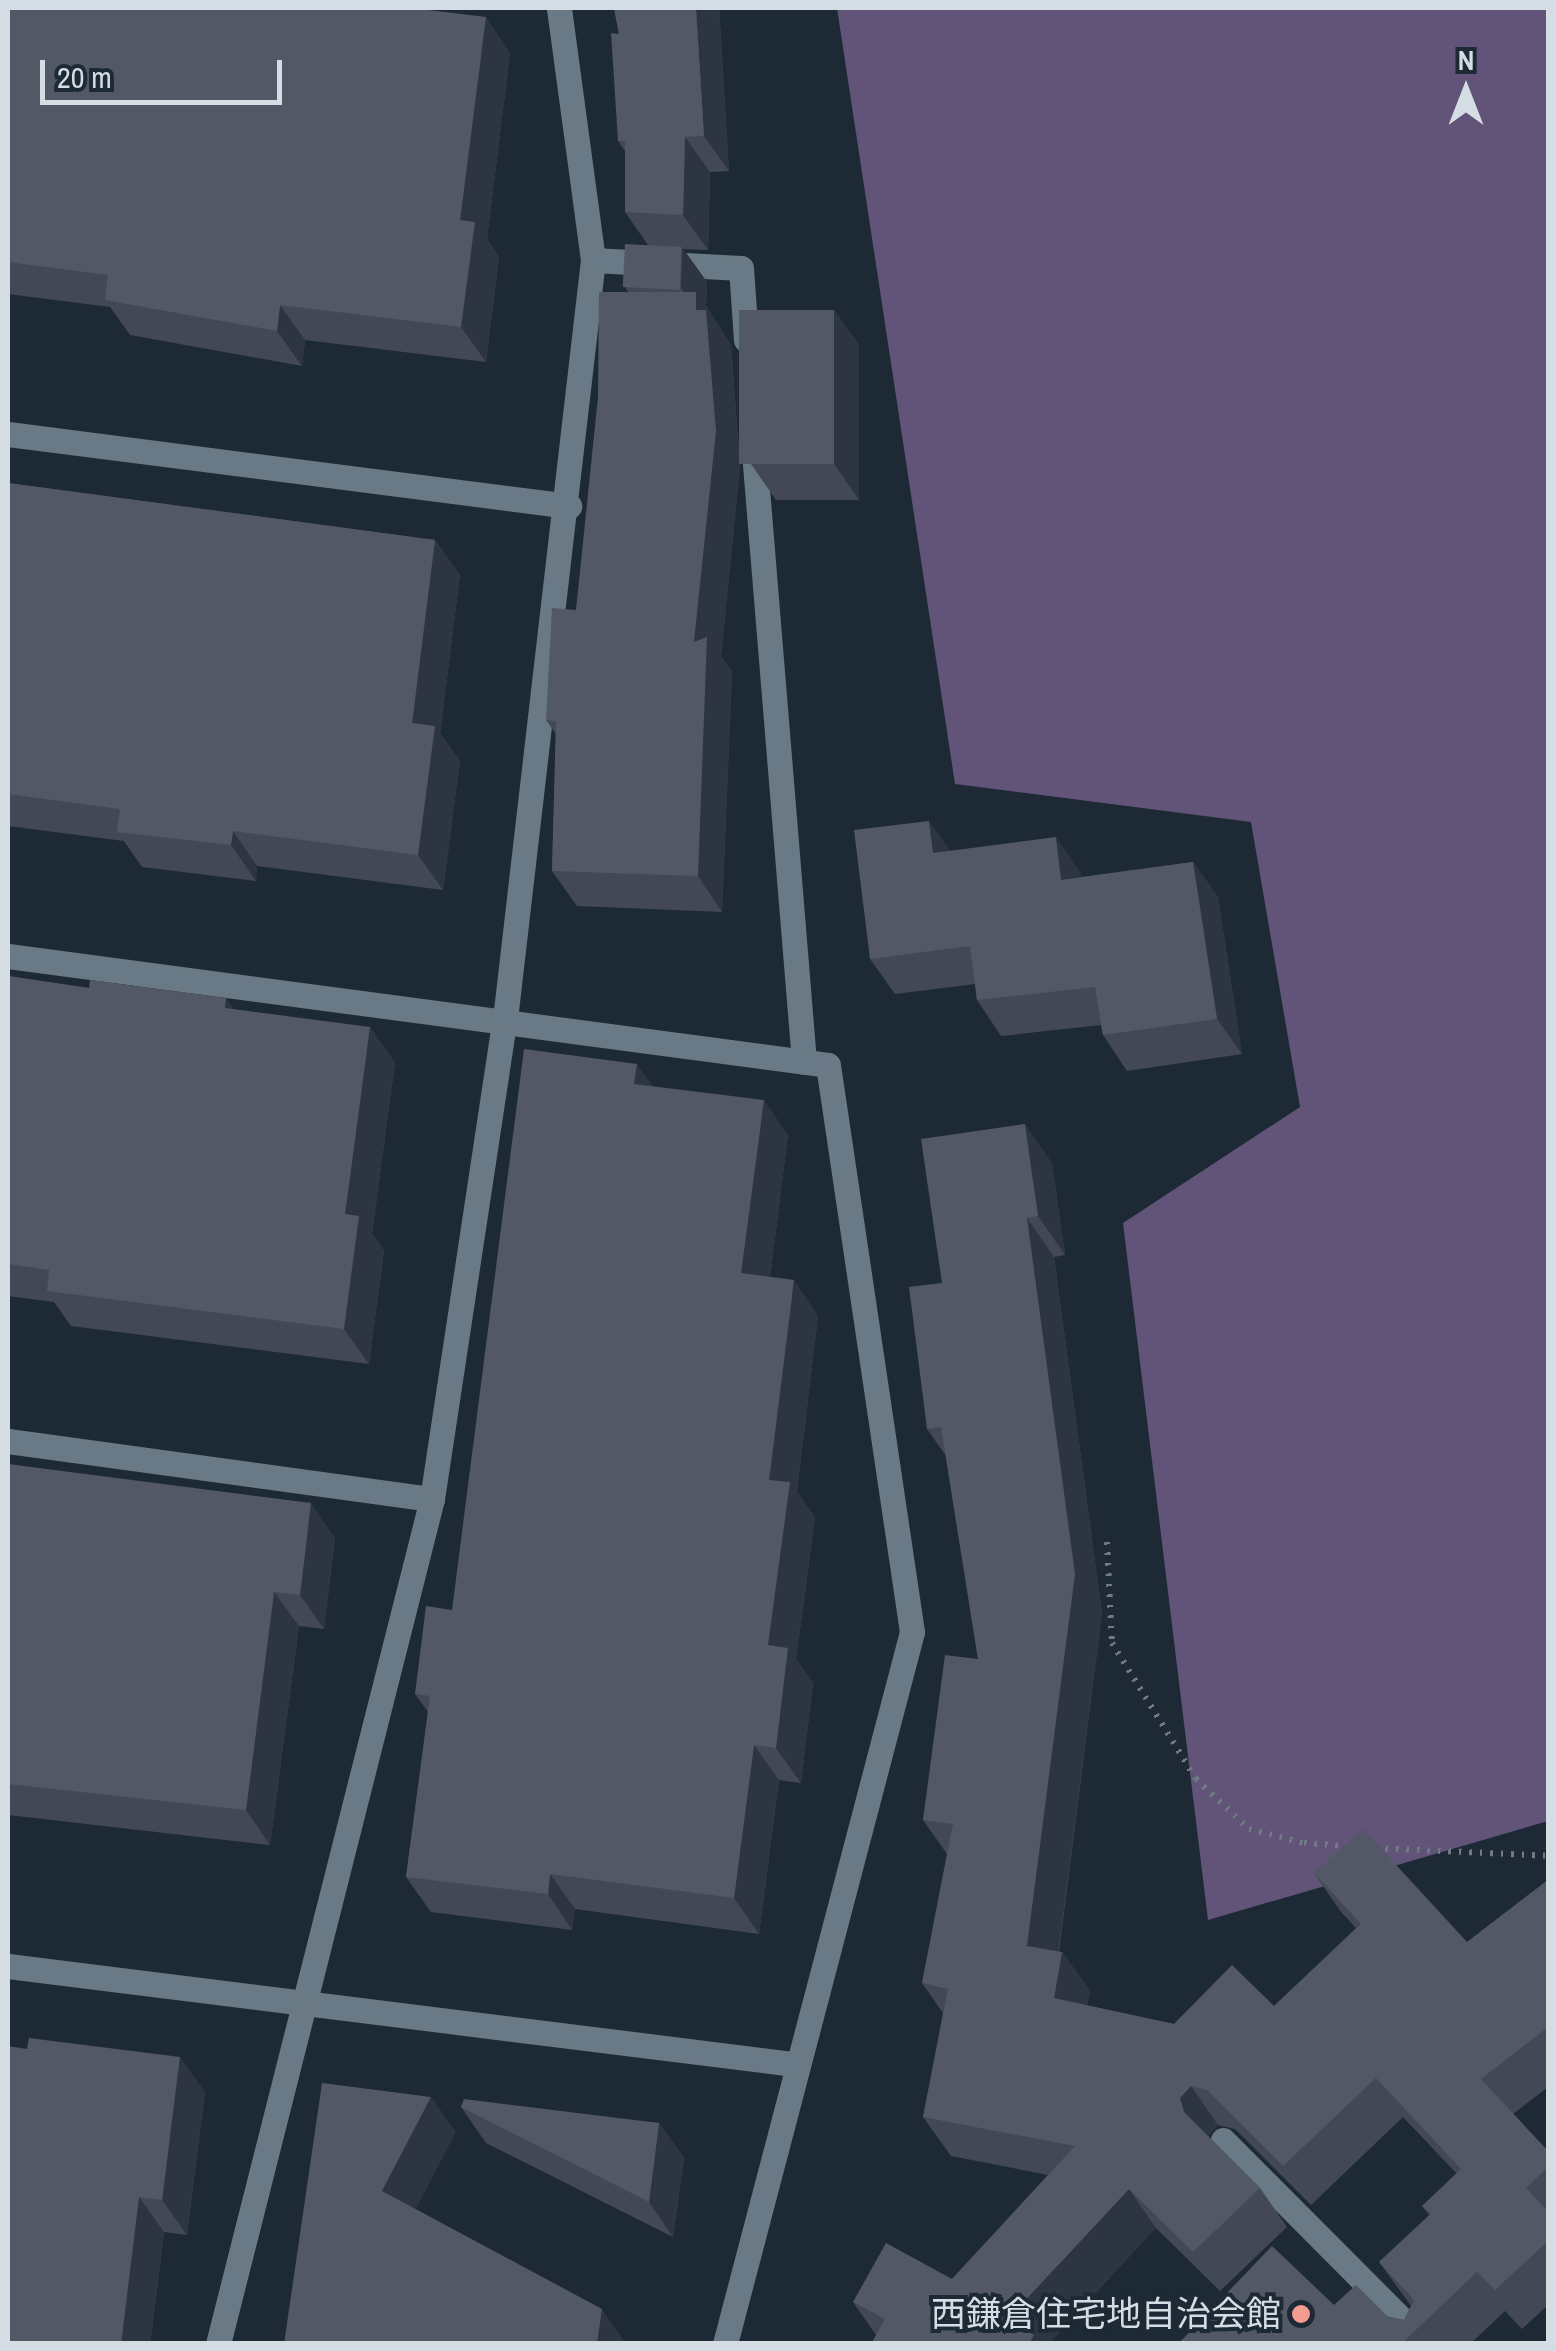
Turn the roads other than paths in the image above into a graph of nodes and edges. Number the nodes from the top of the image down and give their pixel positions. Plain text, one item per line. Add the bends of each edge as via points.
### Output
1 (559, 8) edge
2 (593, 260) junction
3 (748, 364) edge
4 (752, 422) edge
5 (8, 434) edge
6 (569, 506) junction
7 (8, 956) edge
8 (505, 1020) junction
9 (804, 1062) junction
10 (8, 1441) edge
11 (432, 1499) junction
12 (8, 1966) edge
13 (304, 2004) junction
14 (794, 2064) junction
15 (1223, 2140) edge
16 (218, 2344) edge
17 (725, 2344) edge
18 (1426, 2344) edge

1 - 2 street
2 - 3 street via 741,268
2 - 6 street
4 - 9 street
5 - 6 street
6 - 8 street
7 - 8 street
8 - 9 street
8 - 11 street
9 - 14 street via 828,1065 912,1632
10 - 11 street
11 - 13 street
12 - 13 street
13 - 14 street
13 - 16 street
14 - 17 street
15 - 18 street

